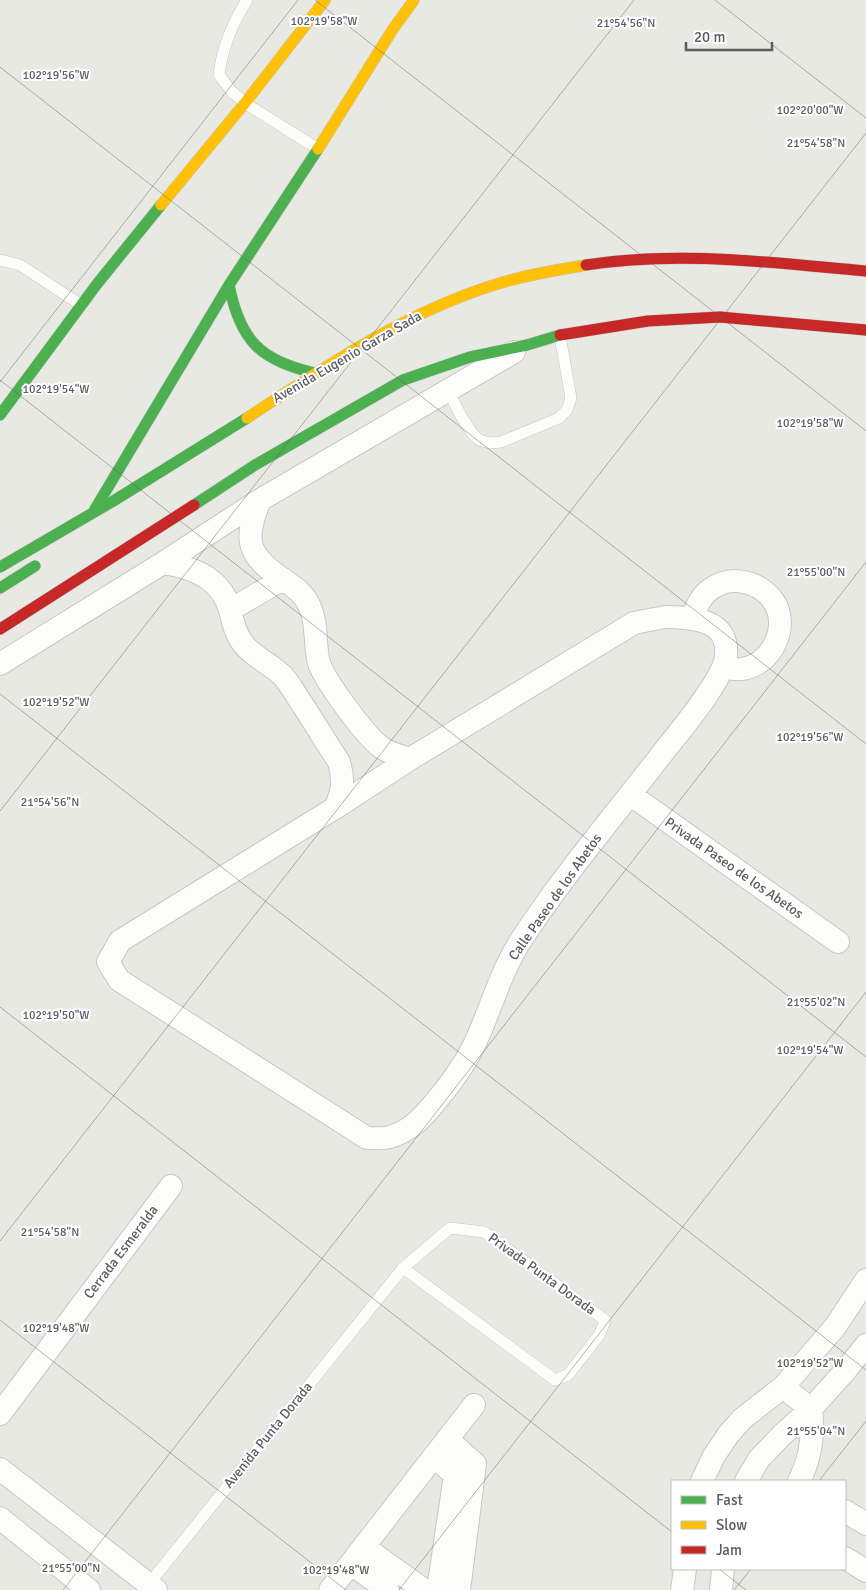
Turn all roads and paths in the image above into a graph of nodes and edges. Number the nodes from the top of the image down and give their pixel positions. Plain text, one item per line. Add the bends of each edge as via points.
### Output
1 (247, 0) edge
2 (325, 0) edge
3 (414, 0) edge
4 (245, 103) junction
5 (318, 149) junction
6 (0, 260) edge
7 (866, 272) edge
8 (229, 285) junction
9 (81, 305) junction
10 (866, 330) edge
11 (560, 336) junction
12 (527, 345) junction
13 (315, 373) junction
14 (448, 390) junction
15 (0, 415) edge
16 (260, 500) junction
17 (92, 514) junction
18 (64, 542) dead end
19 (41, 561) dead end
20 (163, 563) junction
21 (0, 567) edge
22 (283, 579) junction
23 (0, 588) edge
24 (230, 610) junction
25 (692, 618) junction
26 (0, 629) edge
27 (0, 664) edge
28 (723, 668) junction
29 (410, 759) junction
30 (631, 795) junction
31 (335, 808) junction
32 (838, 942) dead end
33 (171, 1186) dead end
34 (403, 1268) junction
35 (392, 1280) joint
36 (866, 1280) edge
37 (866, 1345) edge
38 (783, 1387) junction
39 (474, 1405) dead end
40 (811, 1409) junction
41 (0, 1414) edge
42 (440, 1448) junction
43 (0, 1469) edge
44 (702, 1480) edge
45 (747, 1480) edge
46 (800, 1480) edge
47 (846, 1512) edge
48 (0, 1518) edge
49 (866, 1524) edge
50 (357, 1555) junction
51 (846, 1559) edge
52 (685, 1570) edge
53 (723, 1570) edge
54 (866, 1571) edge
55 (149, 1588) edge
56 (89, 1590) edge
57 (330, 1590) edge
58 (388, 1590) edge
59 (424, 1590) edge
60 (438, 1590) edge
61 (459, 1590) edge
62 (682, 1590) edge
63 (720, 1590) edge

1 - 4 lane via 222,53 220,76
2 - 4 main road
3 - 5 main road, Avenida Eugenio Garza Sada
4 - 5 lane
4 - 9 main road
5 - 8 main road, Avenida Eugenio Garza Sada
6 - 9 lane via 20,266
7 - 13 main road, Avenida Eugenio Garza Sada via 681,257 630,260 538,274 497,284 419,314
8 - 13 main road via 236,318 252,342 287,367
8 - 17 main road, Avenida Eugenio Garza Sada
9 - 15 main road
10 - 11 main road via 720,317 648,322
11 - 12 main road
11 - 14 lane via 571,398 567,410 559,418 501,442 490,443 479,440 472,433
12 - 14 street
12 - 26 main road via 470,357 403,380 255,465
13 - 17 main road, Avenida Eugenio Garza Sada
14 - 16 street
16 - 20 street
16 - 22 street via 251,521 252,545 260,561
17 - 18 main road
17 - 21 main road, Avenida Eugenio Garza Sada
19 - 23 main road
20 - 24 street via 182,566 202,575 218,587
20 - 27 street
22 - 24 street
22 - 29 street via 299,591 310,606 316,627 316,652 323,674 373,741 383,749
24 - 31 street via 234,628 243,644 288,683 339,762 343,784
25 - 28 street, Calle Paseo de los Abetos via 703,620 721,634 726,657
25 - 28 street via 700,600 714,587 732,581 751,583 768,594 778,610 780,629 774,648 761,662 743,669
25 - 29 street, Calle Paseo de los Abetos via 666,617 634,623
28 - 30 street, Calle Paseo de los Abetos via 705,699
29 - 31 street, Calle Paseo de los Abetos
30 - 31 street, Calle Paseo de los Abetos via 522,938 503,971 476,1041 457,1076 409,1129 389,1137 367,1138 119,980 108,962 120,941
30 - 32 street, Privada Paseo de los Abetos
33 - 41 street, Cerrada Esmeralda
34 - 34 lane, Privada Punta Dorada via 555,1380 568,1375 600,1334 605,1320 484,1232 450,1228
34 - 35 lane, Privada Punta Dorada
35 - 55 lane, Avenida Punta Dorada
36 - 38 street via 835,1327
37 - 40 street
38 - 40 street
38 - 44 street via 742,1419 728,1435
39 - 42 street
40 - 45 street via 759,1459
40 - 46 street via 812,1446
42 - 50 street
42 - 60 street via 455,1476
42 - 61 street via 475,1464
43 - 55 street
47 - 49 street
48 - 56 street
50 - 57 street
50 - 58 street
50 - 59 street
51 - 54 street
52 - 62 street
53 - 63 street

